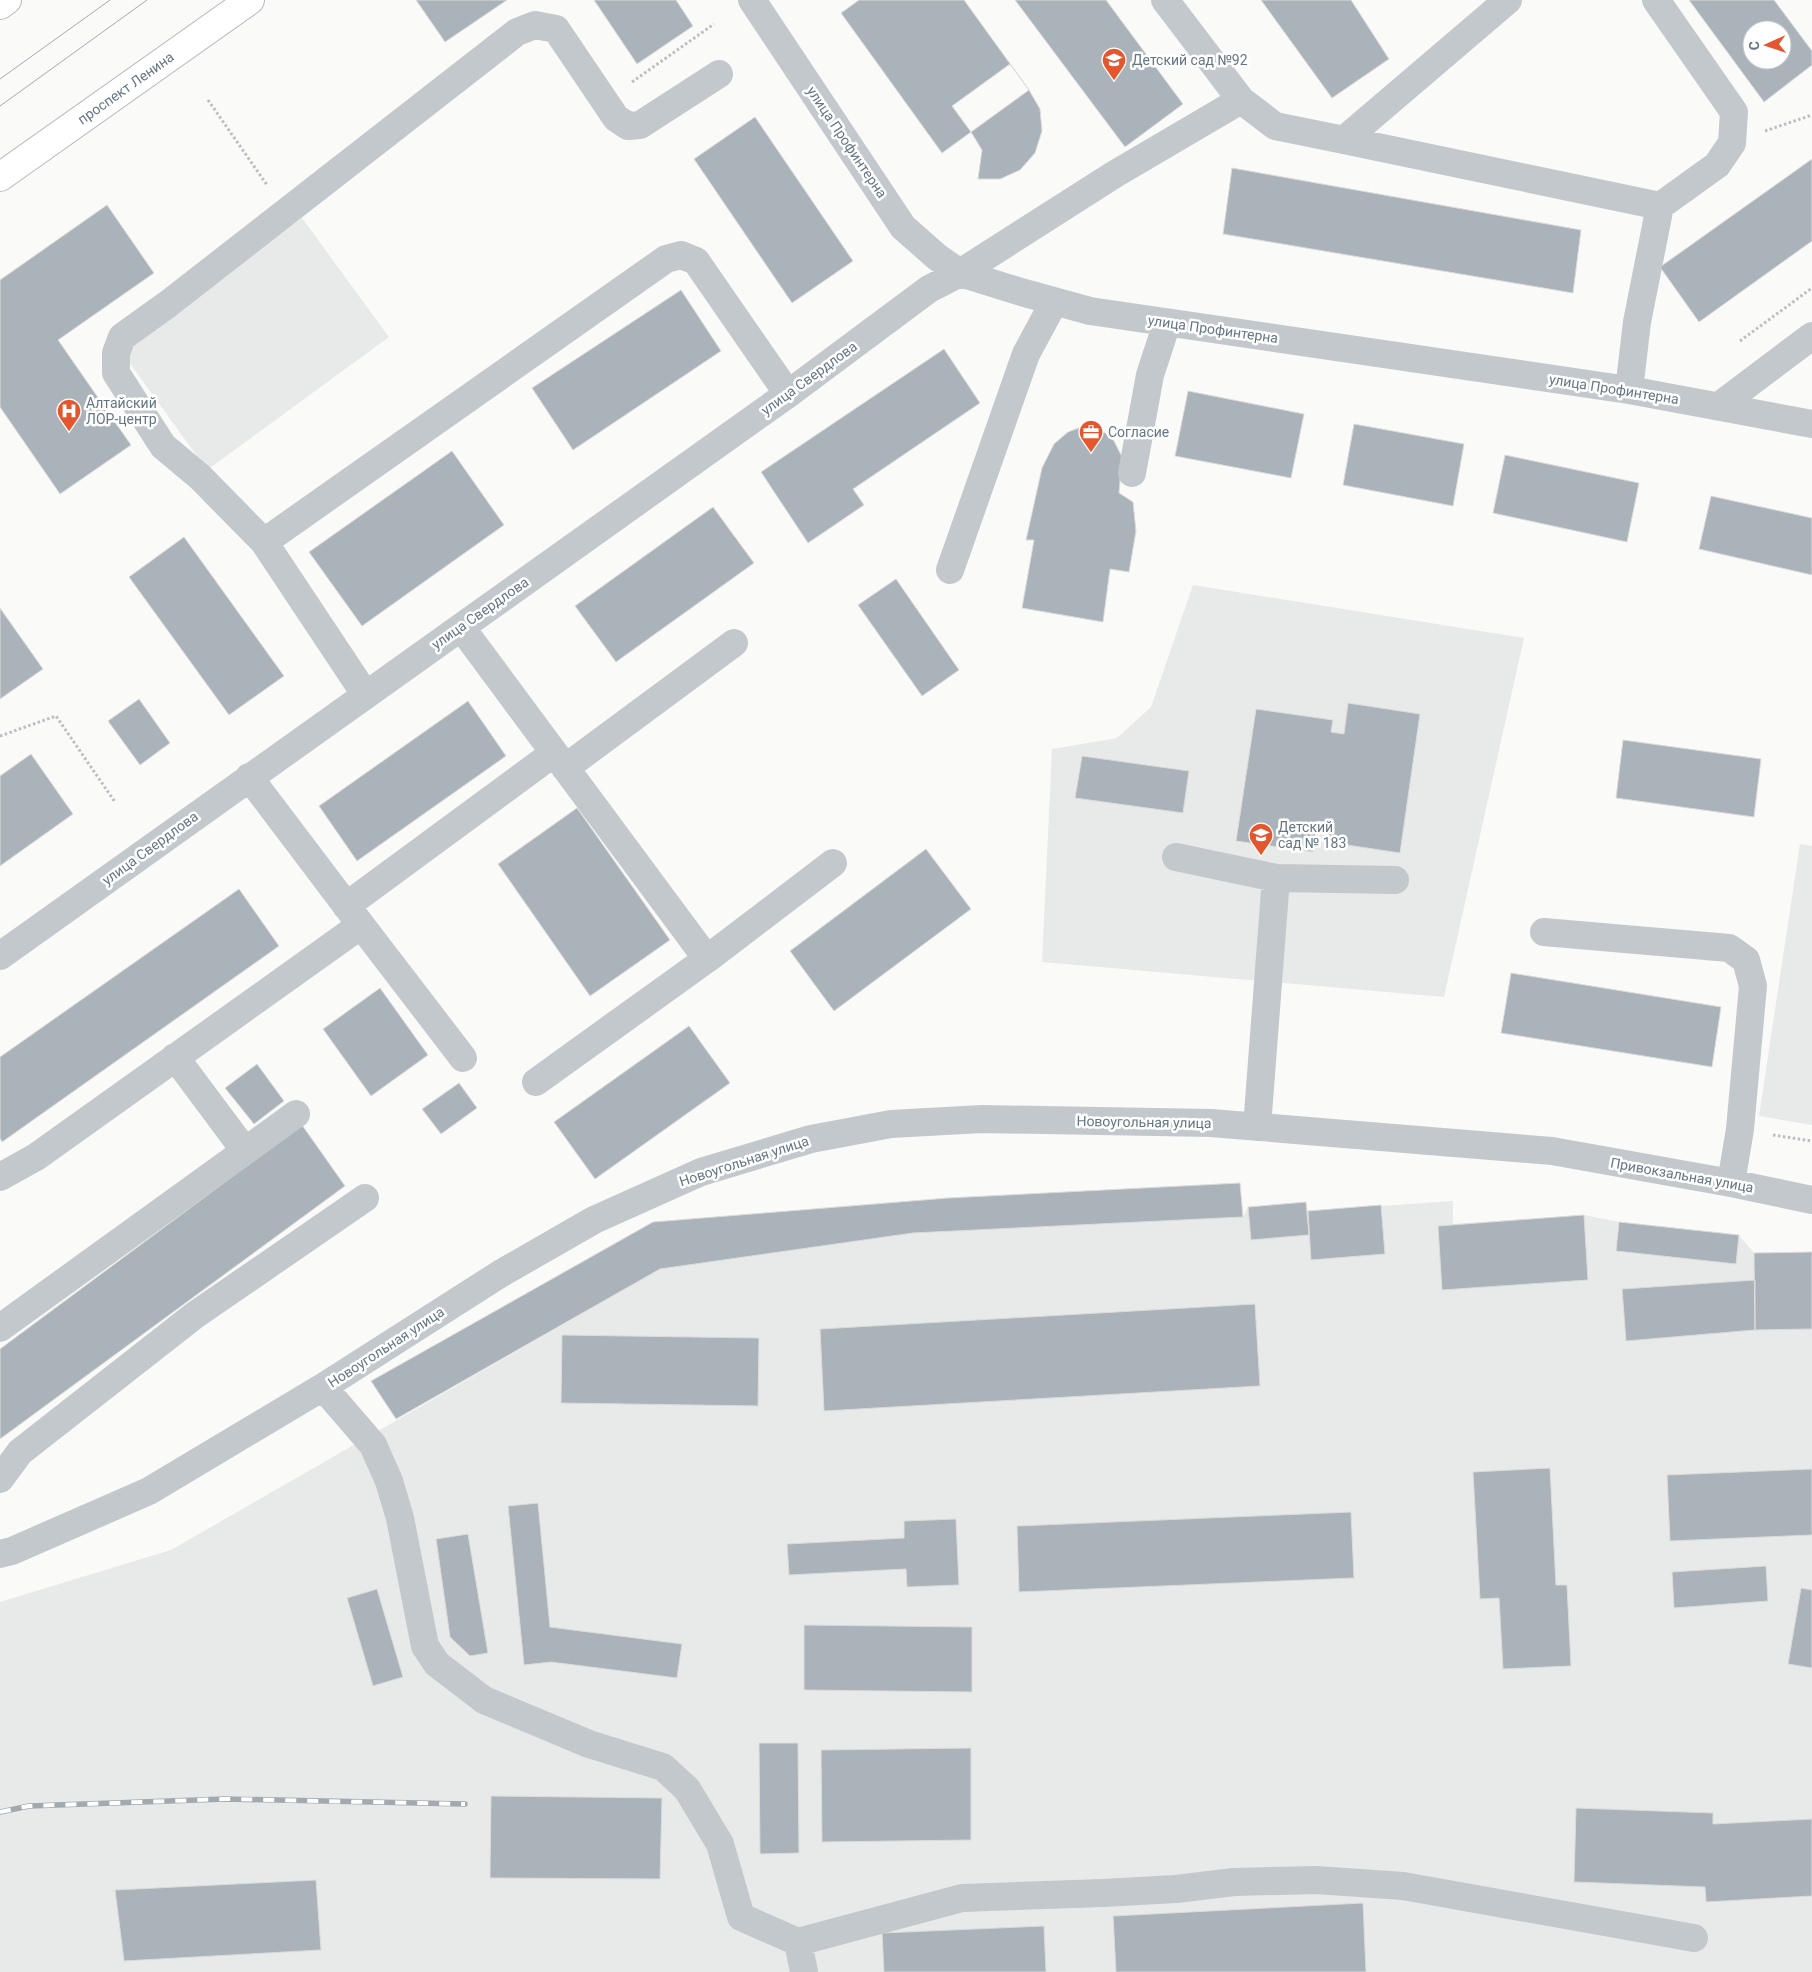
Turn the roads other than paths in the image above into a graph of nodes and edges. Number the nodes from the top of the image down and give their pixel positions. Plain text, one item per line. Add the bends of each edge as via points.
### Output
1 (6, 0) edge
2 (250, 0) edge
3 (752, 0) edge
4 (1165, 0) edge
5 (1508, 0) edge
6 (1656, 0) edge
7 (0, 5) edge
8 (719, 74) dead end
9 (1241, 100) junction
10 (1344, 140) junction
11 (0, 177) edge
12 (1660, 206) junction
13 (960, 273) junction
14 (1054, 302) junction
15 (1167, 323) junction
16 (1812, 336) edge
17 (1630, 390) junction
18 (788, 394) junction
19 (1719, 406) junction
20 (1812, 424) edge
21 (1132, 473) dead end
22 (264, 542) junction
23 (950, 570) dead end
24 (461, 627) junction
25 (734, 643) dead end
26 (365, 694) junction
27 (559, 760) junction
28 (249, 777) junction
29 (1176, 857) dead end
30 (833, 864) dead end
31 (1276, 878) junction
32 (1395, 880) dead end
33 (354, 915) junction
34 (1544, 932) dead end
35 (0, 956) edge
36 (707, 959) junction
37 (175, 1057) junction
38 (463, 1058) dead end
39 (536, 1082) dead end
40 (296, 1114) dead end
41 (1257, 1127) junction
42 (245, 1151) junction
43 (1552, 1151) joint
44 (0, 1177) edge
45 (1731, 1183) junction
46 (365, 1198) dead end
47 (1812, 1200) edge
48 (0, 1328) edge
49 (323, 1387) junction
50 (0, 1479) edge
51 (0, 1554) edge
52 (1694, 1938) dead end
53 (798, 1942) junction
54 (804, 1972) edge

1 - 7 main road
2 - 11 main road, проспект Ленина
3 - 13 street, улица Профинтерна via 903,227
4 - 9 street
5 - 10 street
6 - 12 street via 1734,112 1732,143 1717,165
8 - 22 street via 640,125 628,126 616,118 556,28 535,25 517,32 122,337 116,353 116,373 163,446 200,477
9 - 10 street via 1275,126
9 - 13 street, улица Свердлова via 1115,174
10 - 12 street
12 - 17 street via 1637,322
13 - 14 street, улица Профинтерна
13 - 18 street, улица Свердлова via 929,289
14 - 15 street, улица Профинтерна
14 - 23 street via 1026,354
15 - 17 street, улица Профинтерна
15 - 21 street via 1150,375
16 - 19 street
17 - 19 street, улица Профинтерна
18 - 22 street via 696,261 681,255 666,259
18 - 24 street, улица Свердлова
19 - 20 street, улица Профинтерна
22 - 26 street
24 - 26 street, улица Свердлова
24 - 27 street
25 - 27 street
26 - 28 street, улица Свердлова
27 - 33 street
27 - 36 street
28 - 33 street
28 - 35 street, улица Свердлова
29 - 31 street
30 - 36 street
31 - 32 street
31 - 41 street
33 - 37 street
33 - 38 street
34 - 45 street via 1729,948 1746,960 1753,986 1740,1129
36 - 39 street
37 - 42 street
37 - 44 street via 36,1157
40 - 42 street
41 - 43 street, Новоугольная улица
41 - 49 street, Новоугольная улица via 1211,1123 982,1119 891,1124 811,1139 701,1172 594,1220 500,1274
42 - 48 street
43 - 45 street, Привокзальная улица
45 - 47 street, Привокзальная улица
46 - 50 street via 195,1315 20,1452
49 - 51 street, Новоугольная улица via 148,1491
49 - 53 street via 373,1445 389,1481 400,1518 425,1646 437,1664 484,1700 589,1744 663,1767 687,1789 720,1844 741,1917
52 - 53 street via 1403,1886 1316,1880 962,1898
53 - 54 street

